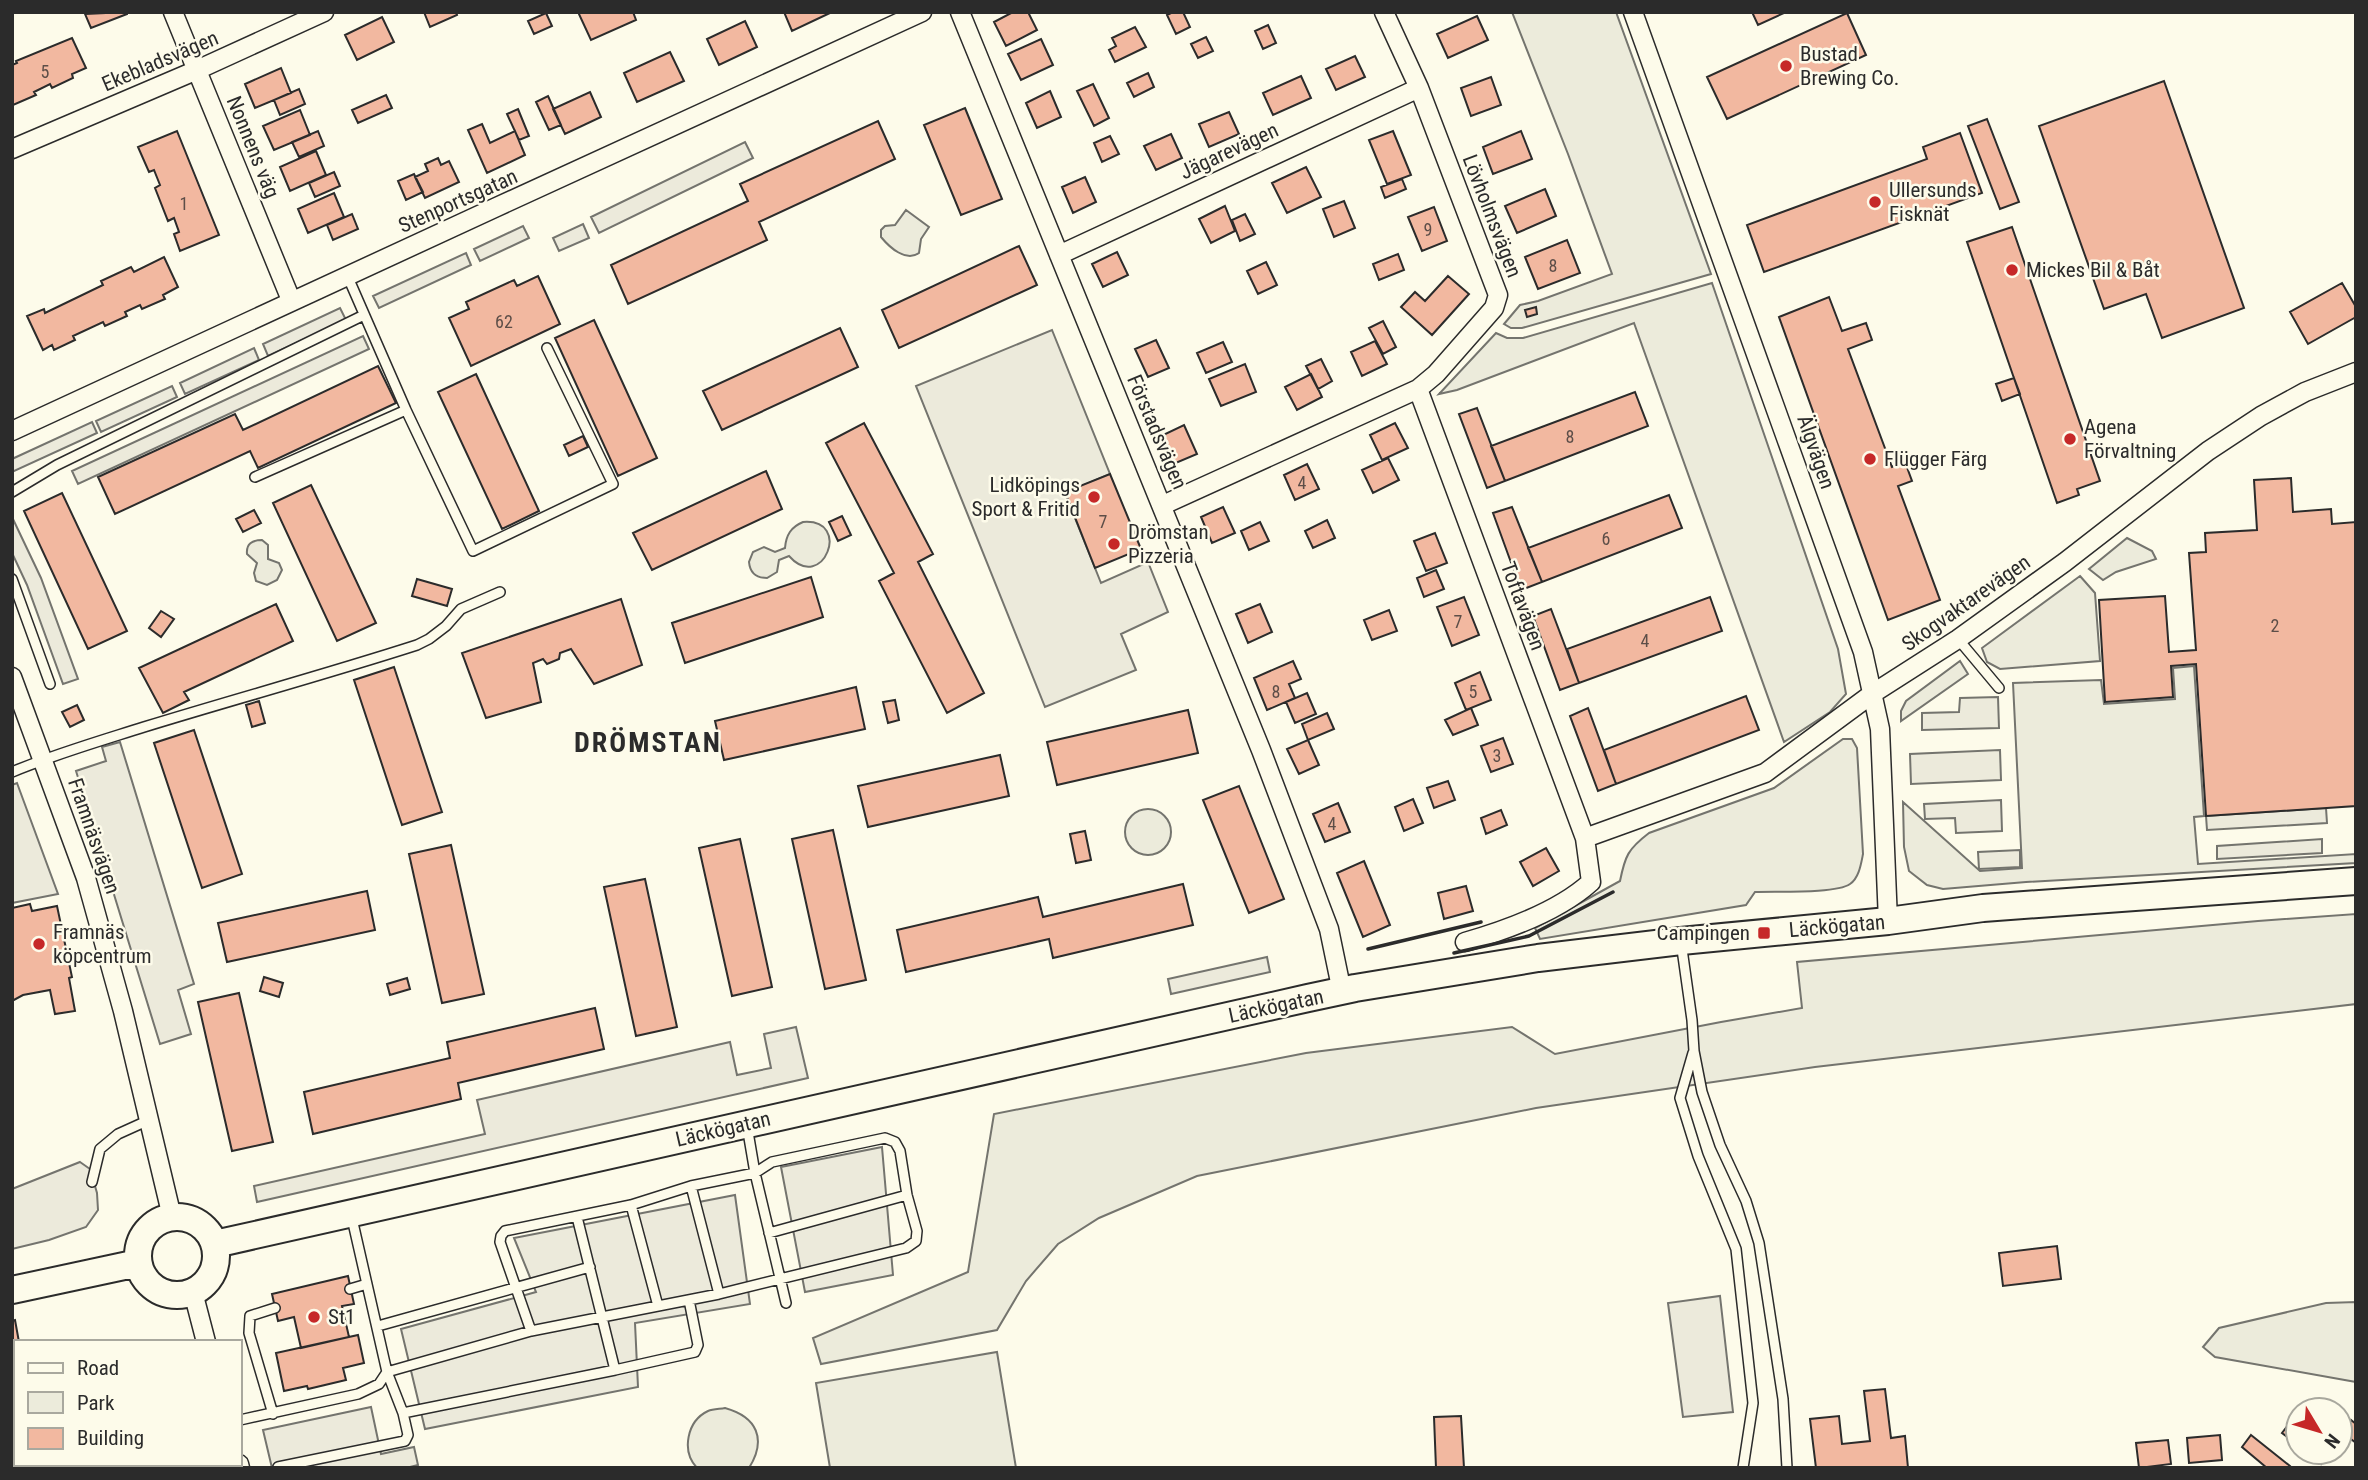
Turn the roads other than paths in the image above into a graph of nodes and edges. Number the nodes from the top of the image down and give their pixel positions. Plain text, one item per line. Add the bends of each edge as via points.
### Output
1 (173, 12) edge
2 (324, 12) edge
3 (922, 12) edge
4 (960, 12) edge
5 (1384, 12) edge
6 (1633, 12) edge
7 (197, 70) junction
8 (1419, 88) junction
9 (12, 149) edge
10 (1059, 255) junction
11 (346, 275) junction
12 (291, 300) junction
13 (364, 315) junction
14 (547, 348) dead end
15 (2356, 372) edge
16 (1418, 390) junction
17 (405, 410) junction
18 (12, 431) edge
19 (254, 477) dead end
20 (12, 492) edge
21 (1163, 505) junction
22 (12, 579) edge
23 (500, 592) dead end
24 (1958, 639) junction
25 (12, 677) edge
26 (50, 684) dead end
27 (1999, 688) dead end
28 (1872, 694) junction
29 (43, 759) junction
30 (12, 772) edge
31 (1585, 838) junction
32 (2356, 881) edge
33 (1888, 921) junction
34 (1681, 940) junction
35 (1465, 942) dead end
36 (1342, 992) junction
37 (1694, 1051) junction
38 (149, 1120) junction
39 (747, 1124) junction
40 (755, 1173) junction
41 (92, 1182) dead end
42 (691, 1186) junction
43 (907, 1195) junction
44 (631, 1205) junction
45 (351, 1213) junction
46 (172, 1217) junction
47 (577, 1217) junction
48 (769, 1233) junction
49 (215, 1244) junction
50 (138, 1262) junction
51 (590, 1267) junction
52 (779, 1280) junction
53 (367, 1284) junction
54 (516, 1287) junction
55 (351, 1289) dead end
56 (12, 1290) edge
57 (193, 1292) junction
58 (719, 1294) junction
59 (689, 1300) junction
60 (786, 1303) dead end
61 (658, 1306) junction
62 (275, 1308) dead end
63 (603, 1317) junction
64 (378, 1326) junction
65 (531, 1331) junction
66 (205, 1340) edge
67 (615, 1370) junction
68 (387, 1372) junction
69 (402, 1413) junction
70 (273, 1414) junction
71 (242, 1420) edge
72 (278, 1467) edge
73 (1743, 1468) edge
74 (1787, 1468) edge

1 - 7 street, Nonnens väg
2 - 7 street, Ekebladsvägen
3 - 11 street, Stenportsgatan
4 - 10 street, Förstadsvägen
5 - 8 street, Lövholmsvägen
6 - 28 street, Älgvägen via 1863,652
7 - 9 street, Ekebladsvägen
7 - 12 street, Nonnens väg
8 - 10 street, Jägarevägen
8 - 16 street, Lövholmsvägen via 1498,295 1483,322
10 - 21 street, Förstadsvägen
11 - 12 street, Stenportsgatan
11 - 13 lane
12 - 18 street, Stenportsgatan
13 - 17 lane
13 - 20 lane via 57,465
14 - 17 lane via 613,484 473,551
15 - 24 street, Skogvaktarevägen via 2305,391 2208,450
16 - 21 street, Lövholmsvägen
16 - 31 street, Toftavägen
17 - 19 lane
21 - 36 street, Förstadsvägen via 1329,929
22 - 26 lane
23 - 29 lane via 461,609 438,633 417,645
24 - 27 lane
24 - 28 street, Skogvaktarevägen
25 - 29 street, Framnäsvägen
28 - 31 street, Skogvaktarevägen via 1765,773
28 - 33 street, Älgvägen via 1880,729
29 - 30 lane
29 - 38 street, Framnäsvägen via 86,877
31 - 35 street via 1591,882 1577,895 1501,932
32 - 33 main road, Läckögatan via 1983,908
33 - 34 main road, Läckögatan
34 - 36 main road, Läckögatan via 1538,958
34 - 37 lane
36 - 39 main road, Läckögatan
37 - 73 lane via 1679,1098 1736,1249 1753,1403
37 - 74 lane via 1702,1092 1759,1243 1783,1399
38 - 41 lane via 118,1133 100,1149
38 - 46 street, Framnäsvägen
39 - 40 lane
39 - 45 main road, Läckögatan
40 - 42 lane
40 - 43 lane via 772,1162 886,1138 900,1151
40 - 48 lane
42 - 44 lane
42 - 58 lane
43 - 48 lane
43 - 52 lane via 917,1231 916,1241 906,1248
44 - 47 lane
44 - 61 lane
45 - 49 main road, Läckögatan
45 - 53 lane
46 - 49 main road via 198,1222
46 - 50 main road via 145,1233
47 - 51 lane
47 - 54 lane via 505,1231 500,1242
48 - 52 lane
49 - 57 main road via 213,1272
50 - 56 main road
50 - 57 main road via 146,1281 163,1293 183,1296
51 - 54 lane
51 - 63 lane
52 - 58 lane
52 - 60 lane
53 - 55 lane
53 - 64 lane
54 - 64 lane
54 - 65 lane
57 - 66 street
58 - 59 lane
59 - 61 lane
59 - 67 lane via 698,1345 695,1352
61 - 63 lane
62 - 70 lane via 250,1316 249,1333
63 - 65 lane
63 - 67 lane
64 - 68 lane
65 - 68 lane
67 - 69 lane
68 - 69 lane
68 - 70 lane via 379,1384 358,1394
69 - 72 lane via 408,1434 405,1441
70 - 71 lane

